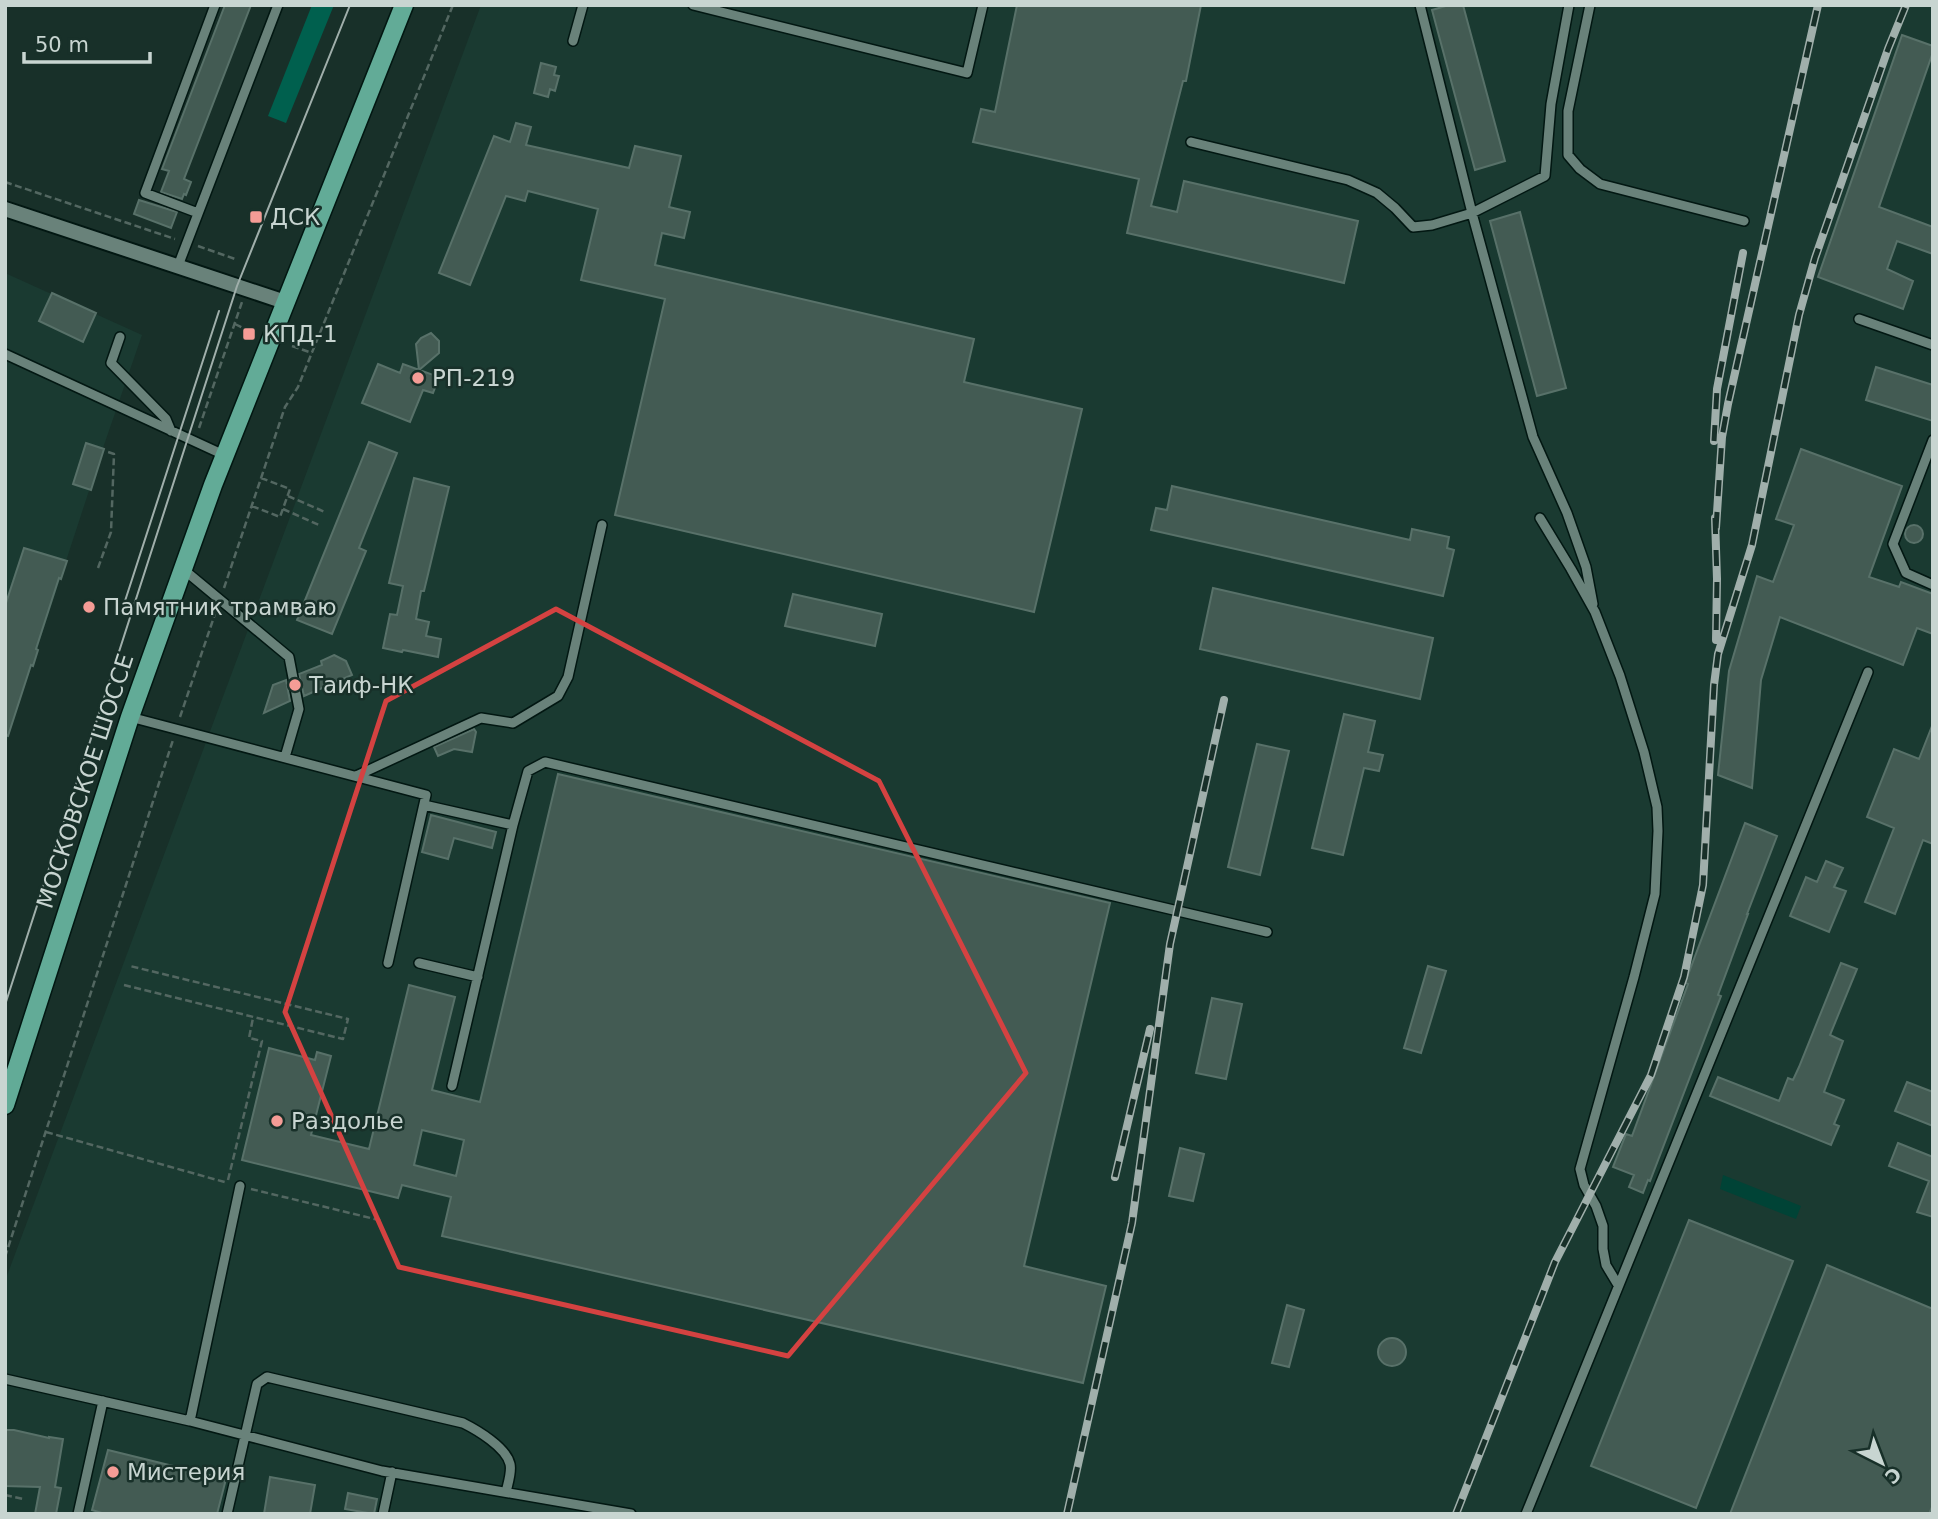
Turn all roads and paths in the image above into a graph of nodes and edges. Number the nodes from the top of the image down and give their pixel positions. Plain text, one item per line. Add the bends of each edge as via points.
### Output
1 (215, 5) edge
2 (278, 5) edge
3 (404, 5) edge
4 (453, 5) edge
5 (583, 5) edge
6 (692, 5) edge
7 (984, 5) edge
8 (1420, 5) edge
9 (1569, 5) edge
10 (1590, 5) edge
11 (573, 41) dead end
12 (1191, 142) dead end
13 (5, 182) edge
14 (5, 209) edge
15 (198, 213) junction
16 (1472, 213) junction
17 (1744, 221) dead end
18 (187, 243) junction
19 (235, 259) dead end
20 (178, 266) junction
21 (246, 289) junction
22 (285, 302) junction
23 (1859, 318) dead end
24 (235, 324) junction
25 (249, 331) dead end
26 (120, 337) dead end
27 (1933, 345) edge
28 (292, 346) dead end
29 (312, 353) junction
30 (5, 354) edge
31 (171, 431) junction
32 (1933, 440) edge
33 (194, 442) junction
34 (105, 451) dead end
35 (224, 455) junction
36 (261, 478) junction
37 (288, 496) junction
38 (252, 506) junction
39 (283, 509) junction
40 (325, 512) dead end
41 (1540, 518) dead end
42 (319, 525) dead end
43 (602, 525) dead end
44 (98, 568) dead end
45 (183, 569) junction
46 (1933, 585) edge
47 (220, 600) junction
48 (1595, 612) junction
49 (1868, 672) dead end
50 (130, 717) junction
51 (176, 729) junction
52 (285, 757) junction
53 (356, 776) junction
54 (424, 805) junction
55 (513, 825) junction
56 (1267, 932) dead end
57 (388, 963) dead end
58 (419, 963) dead end
59 (130, 966) dead end
60 (478, 977) junction
61 (124, 985) dead end
62 (254, 1017) junction
63 (452, 1086) dead end
64 (5, 1105) edge
65 (46, 1132) junction
66 (240, 1186) joint
67 (383, 1221) dead end
68 (5, 1257) edge
69 (1618, 1285) junction
70 (5, 1379) edge
71 (103, 1401) junction
72 (190, 1421) junction
73 (245, 1435) junction
74 (392, 1472) junction
75 (506, 1492) junction
76 (5, 1495) edge
77 (23, 1499) dead end
78 (1530, 1513) edge
79 (78, 1514) edge
80 (227, 1514) edge
81 (383, 1514) edge
82 (631, 1514) edge

1 - 15 lane via 145,193
2 - 15 lane
3 - 22 main road, МОСКОВСКОЕ ШОССЕ
4 - 29 path
5 - 11 lane
6 - 7 lane via 967,73
8 - 16 lane
9 - 16 lane via 1551,104 1545,176
10 - 17 lane via 1568,111 1568,155 1600,184
12 - 16 lane via 1349,180 1377,193 1413,227
13 - 18 path
14 - 20 street
15 - 18 lane
16 - 48 lane via 1533,437 1567,513 1586,567
18 - 19 path
18 - 20 lane
20 - 21 street
21 - 22 street
21 - 24 path
22 - 35 main road, МОСКОВСКОЕ ШОССЕ
23 - 27 lane
24 - 25 path
24 - 33 path
26 - 31 lane via 111,363 166,419
28 - 29 path
29 - 36 path via 285,407
30 - 31 lane
31 - 33 lane
32 - 46 lane via 1893,544 1906,573
33 - 35 lane
34 - 44 path via 114,454 111,532
35 - 45 main road, МОСКОВСКОЕ ШОССЕ
36 - 37 path via 290,489
36 - 38 path
37 - 39 path
37 - 40 path
38 - 39 path via 280,517
38 - 47 path
39 - 42 path
41 - 48 lane
43 - 53 lane via 568,677 558,696 513,723 481,718
45 - 47 lane
45 - 50 main road, МОСКОВСКОЕ ШОССЕ
47 - 51 path
47 - 52 lane via 289,657 299,709
48 - 69 lane via 1644,752 1658,831 1655,894 1580,1169 1603,1226 1606,1265
49 - 69 lane
50 - 51 lane
50 - 64 main road, МОСКОВСКОЕ ШОССЕ
51 - 52 lane
51 - 65 path
52 - 53 lane
53 - 54 lane via 426,795
54 - 55 lane
54 - 57 lane
55 - 56 lane via 528,771 545,762
55 - 60 lane
58 - 60 lane
59 - 62 path via 348,1019 343,1039
60 - 63 lane
61 - 62 path
62 - 65 path via 249,1038 262,1041 228,1183
65 - 68 path
66 - 67 path
66 - 72 lane
69 - 78 lane
70 - 71 lane
71 - 72 lane
71 - 79 lane
72 - 73 lane
73 - 74 lane
73 - 75 lane via 257,1384 267,1377 463,1423 482,1432 511,1466
73 - 80 lane
74 - 75 lane
74 - 81 lane
75 - 82 lane
76 - 77 path

